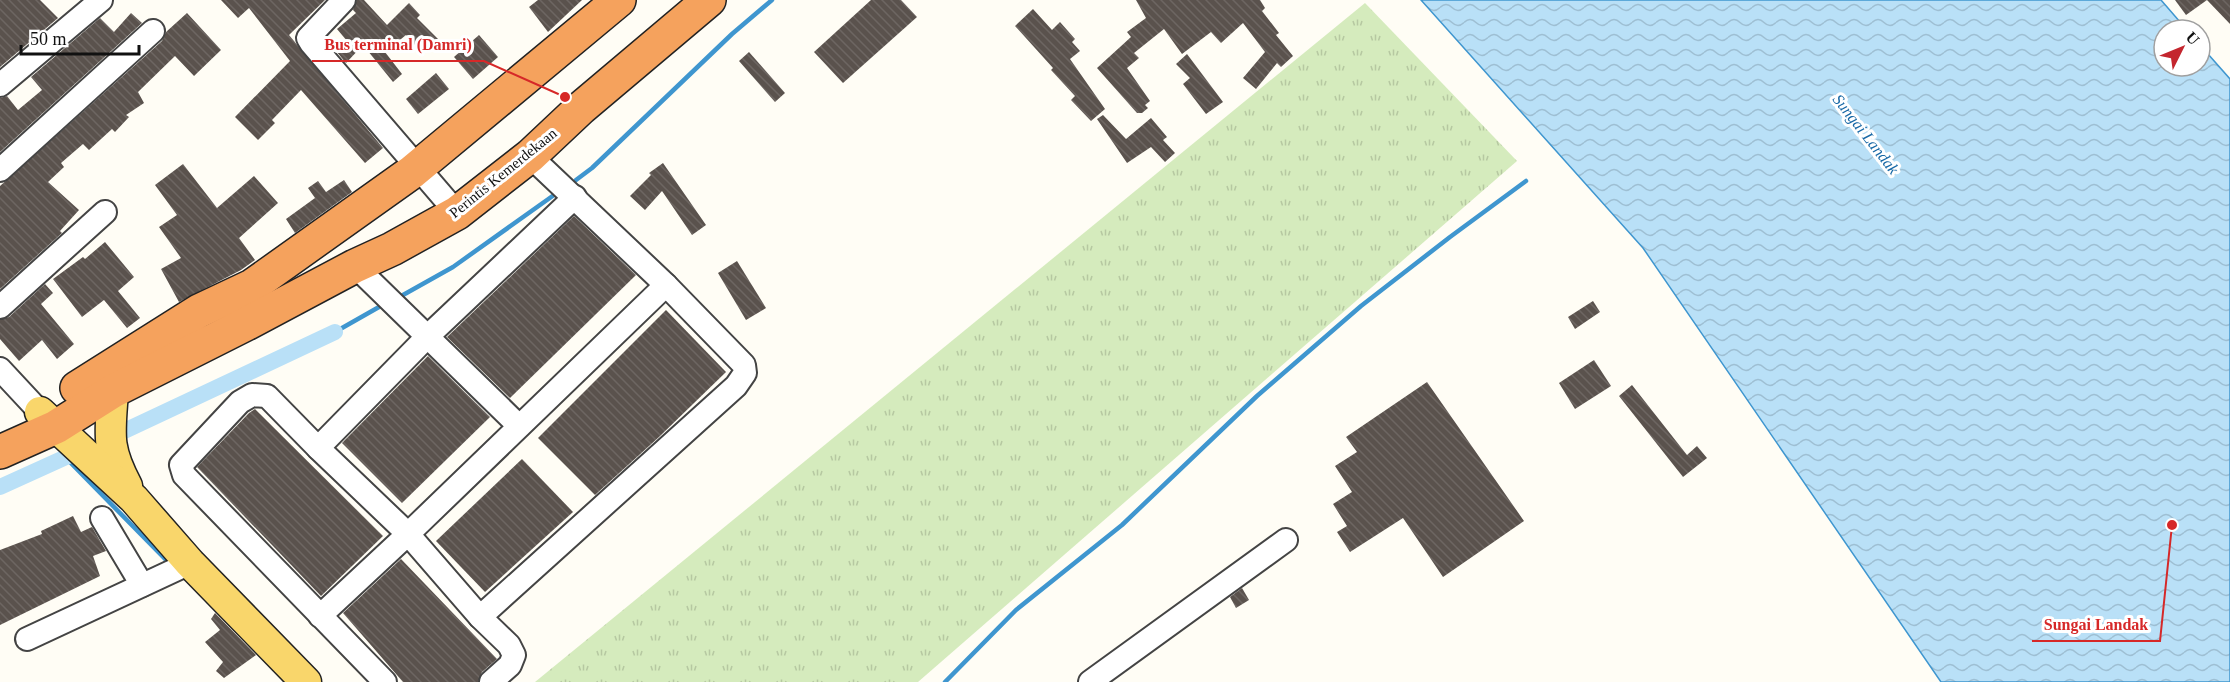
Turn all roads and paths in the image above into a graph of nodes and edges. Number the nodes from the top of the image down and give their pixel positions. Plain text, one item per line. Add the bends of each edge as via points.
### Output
1 (100, 0) edge
2 (344, 0) edge
3 (620, 0) edge
4 (709, 0) edge
5 (153, 31) dead end
6 (0, 85) edge
7 (530, 156) junction
8 (417, 168) junction
9 (0, 170) edge
10 (575, 197) junction
11 (105, 212) dead end
12 (457, 213) junction
13 (355, 266) junction
14 (666, 285) junction
15 (0, 307) edge
16 (428, 336) junction
17 (0, 369) edge
18 (113, 391) junction
19 (519, 426) junction
20 (0, 431) edge
21 (66, 436) junction
22 (318, 448) junction
23 (0, 452) edge
24 (134, 499) junction
25 (102, 518) dead end
26 (408, 534) junction
27 (1286, 540) dead end
28 (190, 563) junction
29 (142, 585) junction
30 (320, 616) junction
31 (480, 617) junction
32 (27, 639) dead end
33 (306, 682) edge
34 (385, 682) edge
35 (491, 682) edge
36 (1090, 682) edge

1 - 6 street
2 - 8 street via 308,38
3 - 8 highway
4 - 7 highway, Perintis Kemerdekaan
5 - 9 street
7 - 10 street
7 - 12 highway, Perintis Kemerdekaan
8 - 12 street
8 - 21 highway via 252,286 199,311
10 - 14 street
10 - 16 street
11 - 15 street
12 - 13 highway, Perintis Kemerdekaan
13 - 16 street
13 - 18 highway, Perintis Kemerdekaan
14 - 19 street
14 - 31 street via 744,365 745,373 736,386
16 - 19 street
16 - 22 street
17 - 21 street
18 - 21 highway, Perintis Kemerdekaan
18 - 24 main road via 110,445 115,464
19 - 26 street
20 - 21 highway
21 - 23 highway
21 - 24 main road
22 - 26 street
22 - 30 street via 267,396 252,395 240,402 181,465 183,475
24 - 28 main road
25 - 29 street
26 - 30 street
26 - 31 street
27 - 36 street
28 - 29 street
28 - 33 main road
29 - 32 street
30 - 34 street
31 - 35 street via 514,655 510,665

